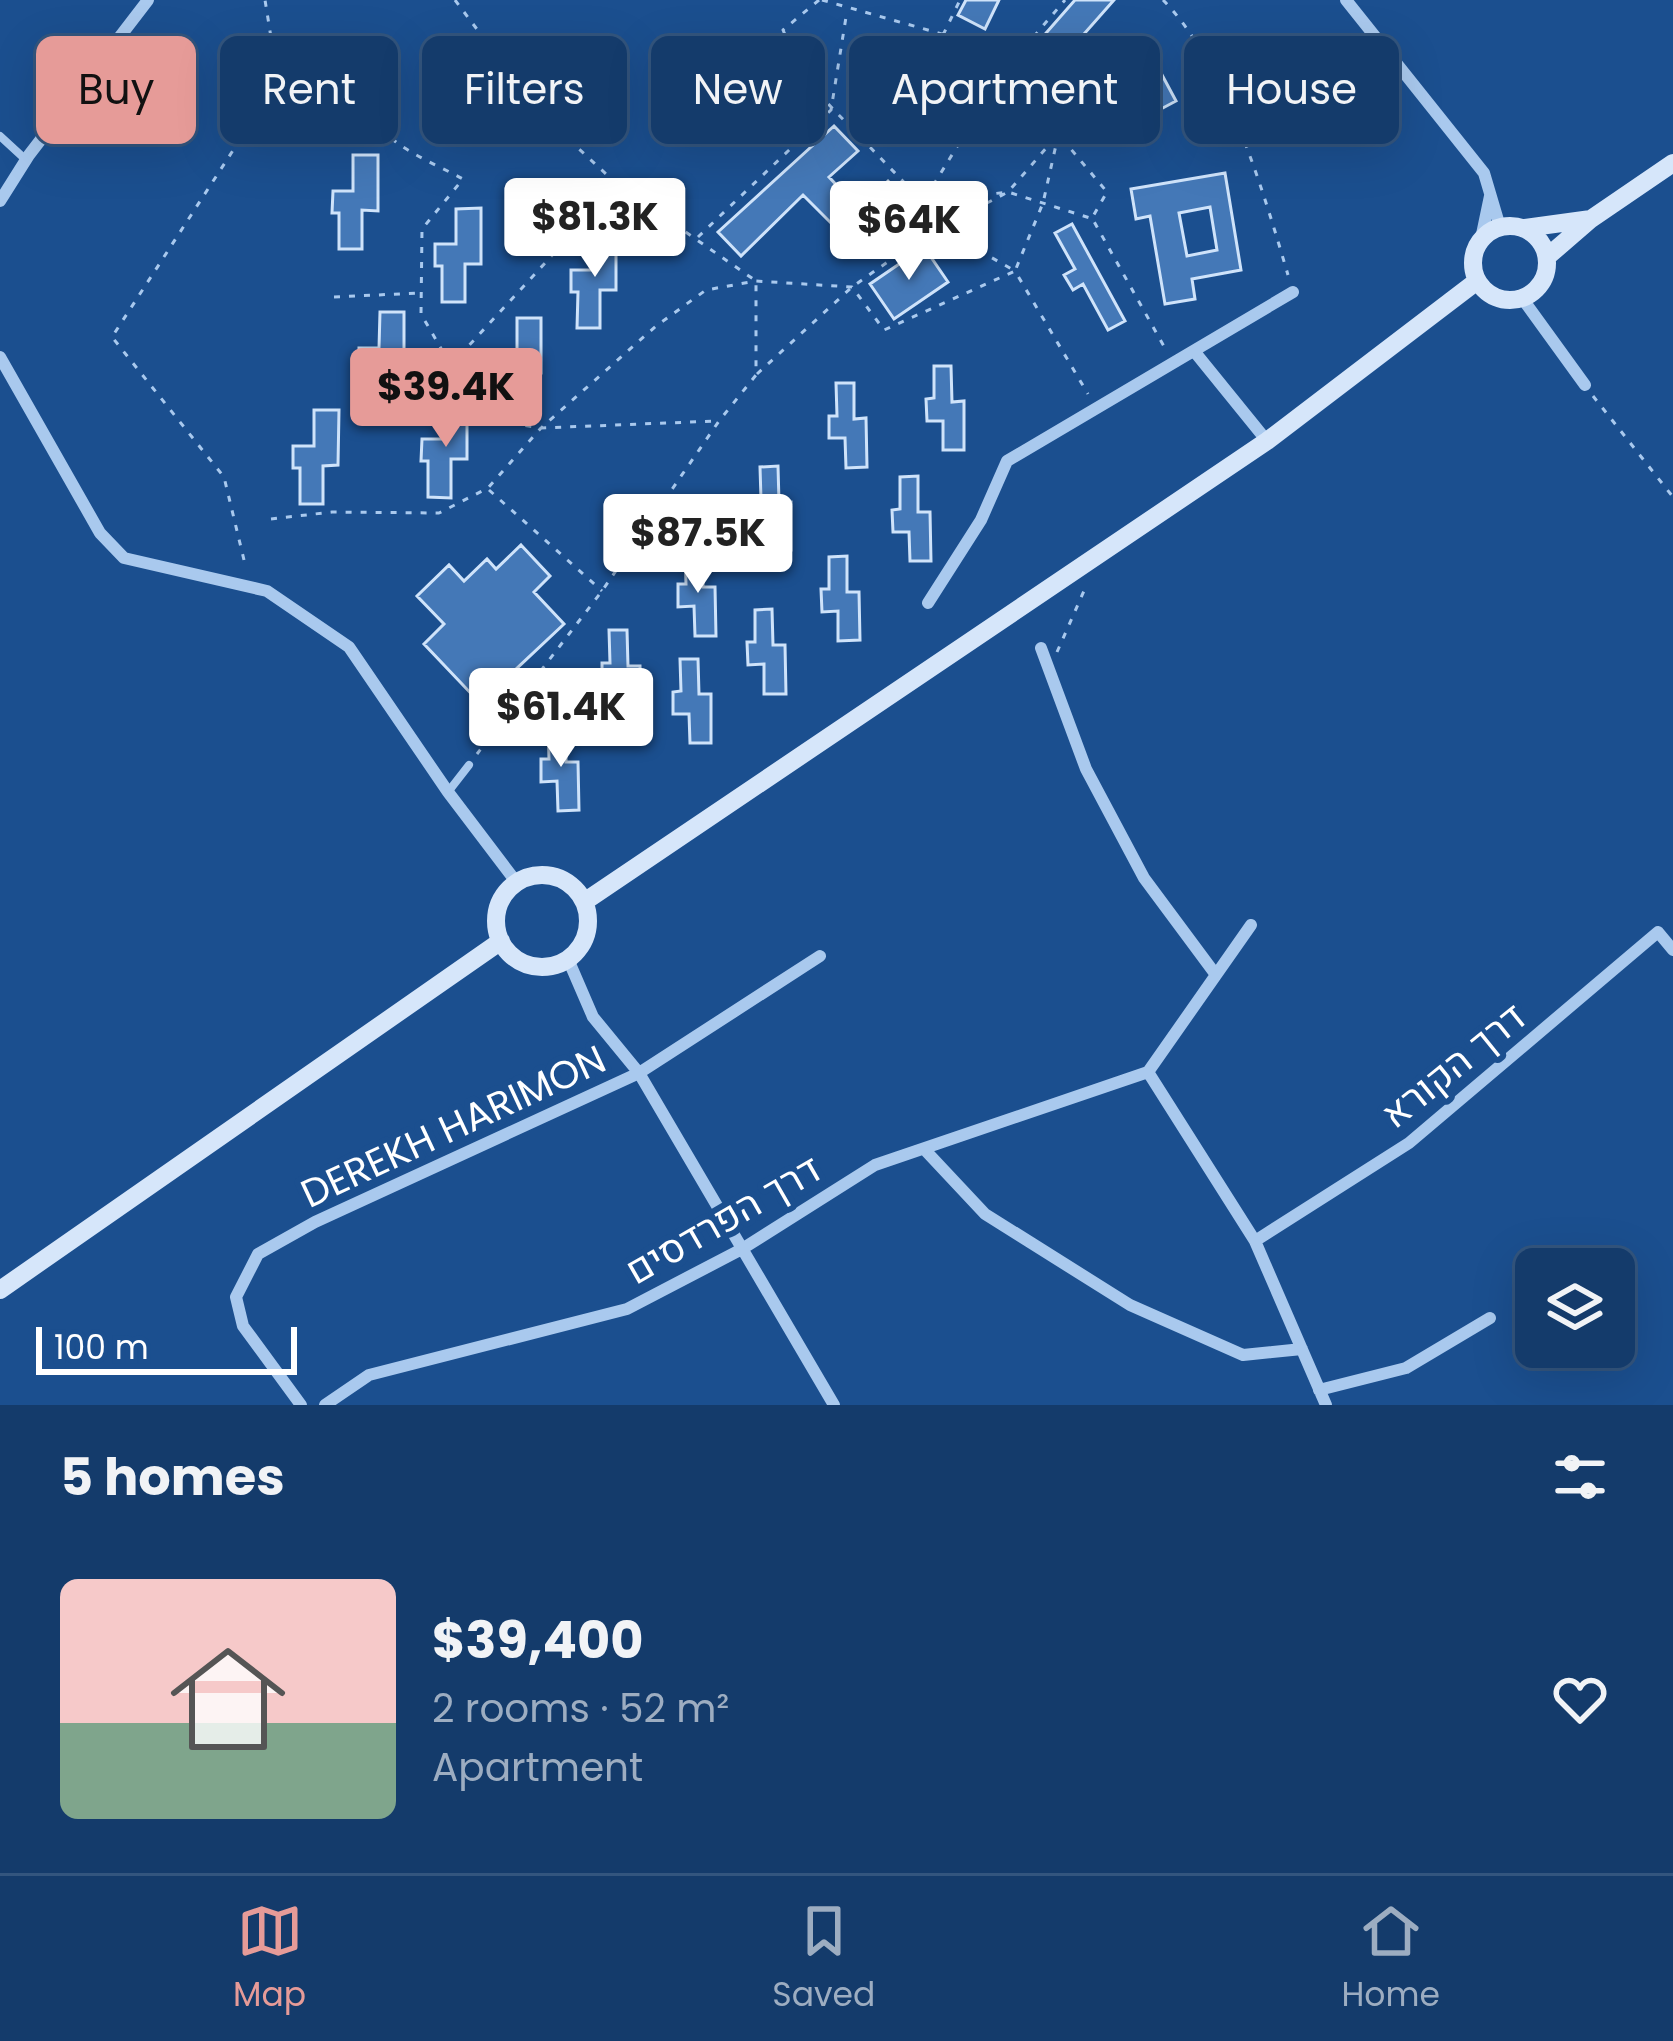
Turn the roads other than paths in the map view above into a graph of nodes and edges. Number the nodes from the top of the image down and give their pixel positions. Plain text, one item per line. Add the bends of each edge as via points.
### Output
1 (148, 0) edge
2 (1346, 0) edge
3 (0, 136) edge
4 (1673, 153) edge
5 (26, 160) junction
6 (1665, 167) edge
7 (1491, 189) junction
8 (0, 201) edge
9 (1591, 219) junction
10 (1500, 227) junction
11 (1525, 228) junction
12 (1481, 239) junction
13 (1547, 257) junction
14 (1477, 281) junction
15 (1293, 292) road end
16 (1522, 298) junction
17 (1194, 351) junction
18 (0, 357) edge
19 (1585, 385) road end
20 (1267, 440) junction
21 (928, 603) dead end
22 (1041, 648) dead end
23 (469, 765) road end
24 (448, 792) junction
25 (518, 883) junction
26 (584, 902) junction
27 (1251, 925) dead end
28 (501, 941) junction
29 (1673, 950) edge
30 (820, 956) dead end
31 (568, 959) junction
32 (1216, 975) junction
33 (1148, 1072) junction
34 (639, 1073) junction
35 (925, 1150) junction
36 (1255, 1241) junction
37 (742, 1249) junction
38 (0, 1290) edge
39 (1490, 1318) dead end
40 (1301, 1349) junction
41 (1319, 1390) junction
42 (301, 1405) edge
43 (325, 1405) edge
44 (834, 1405) edge
45 (1326, 1405) edge

1 - 5 street
2 - 7 street
3 - 5 lane
4 - 6 main road
5 - 8 street
6 - 9 main road
7 - 10 street
7 - 12 street
9 - 11 main road
9 - 13 main road
10 - 11 main road
10 - 12 main road
11 - 13 main road
12 - 14 main road via 1473,259
13 - 16 main road via 1542,282
14 - 16 main road via 1492,296
14 - 20 main road
15 - 17 street
16 - 19 street
17 - 20 street
17 - 21 street via 1007,461
18 - 24 street via 100,533 124,558 290,603 350,647
20 - 26 main road
22 - 32 street via 1086,769 1144,878
23 - 24 lane
24 - 25 street
25 - 26 main road via 562,880
25 - 28 main road via 497,915
26 - 31 main road via 588,927
27 - 32 street
28 - 31 main road via 530,966
28 - 38 main road
29 - 36 street, דרך הקורא via 1658,932 1409,1143
30 - 34 street, DEREKH HARIMON
31 - 34 street via 593,1017
32 - 33 street
33 - 35 street, דרך הפרדסים
33 - 36 street
34 - 37 street
34 - 42 street, DEREKH HARIMON via 258,1254 236,1297 243,1327
35 - 37 street, דרך הפרדסים via 875,1165
35 - 40 street via 985,1214 1130,1305 1243,1355
36 - 40 street
37 - 43 street, דרך הפרדסים via 627,1309 369,1375
37 - 44 street
39 - 41 street via 1406,1368
40 - 41 street
41 - 45 street

